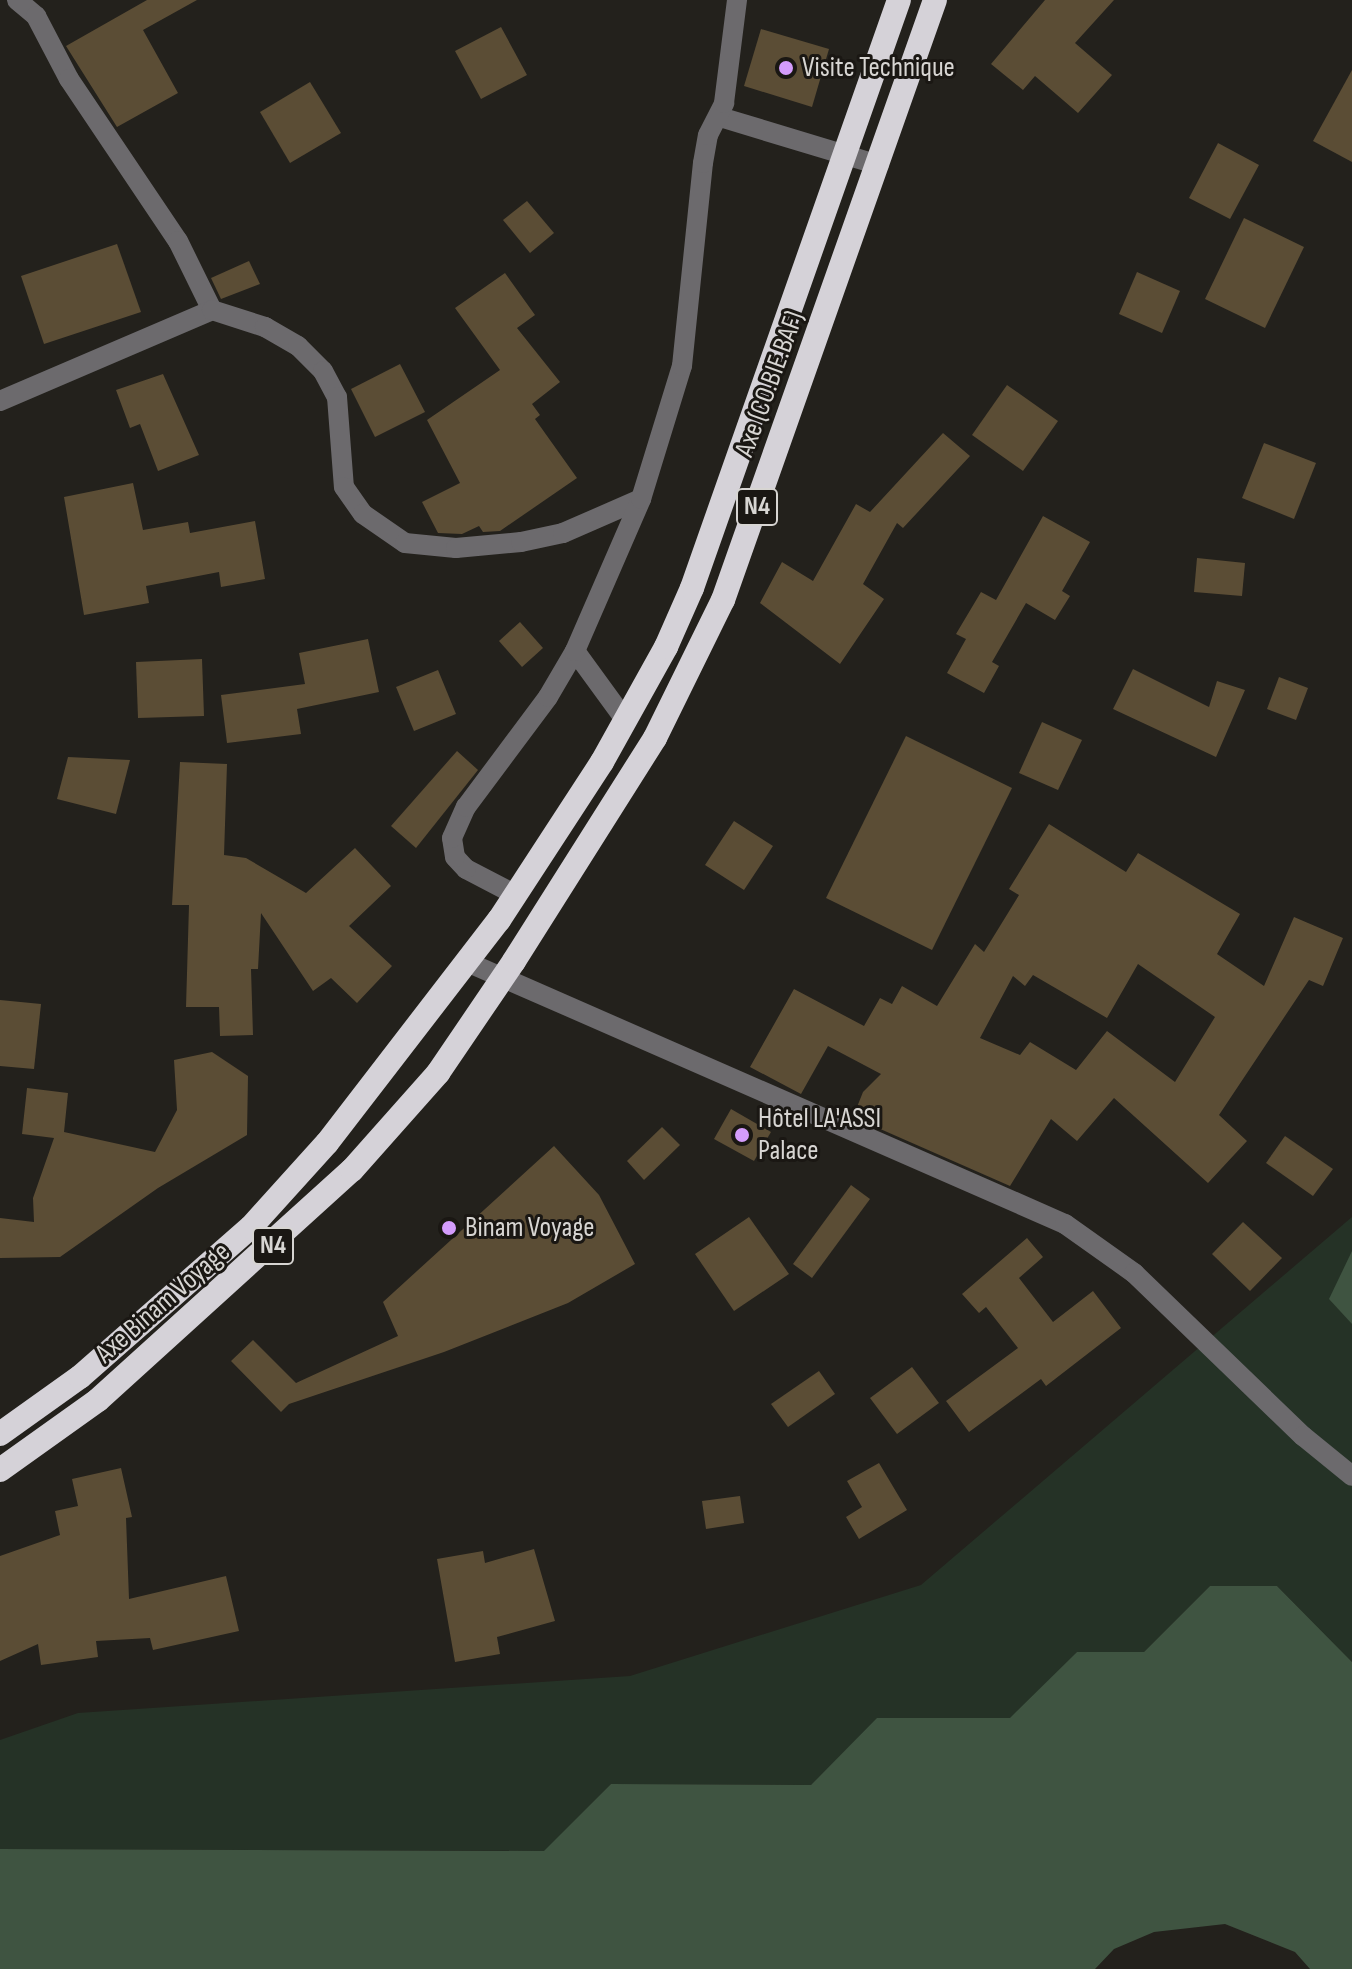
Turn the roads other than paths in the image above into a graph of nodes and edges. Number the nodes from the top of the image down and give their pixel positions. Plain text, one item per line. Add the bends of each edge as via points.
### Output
1 (17, 0) edge
2 (737, 0) edge
3 (899, 0) edge
4 (935, 0) edge
5 (720, 117) junction
6 (848, 156) junction
7 (879, 165) junction
8 (212, 310) junction
9 (0, 401) edge
10 (641, 499) junction
11 (575, 651) junction
12 (626, 721) junction
13 (516, 895) junction
14 (467, 962) junction
15 (503, 979) junction
16 (5, 1431) edge
17 (27, 1453) junction
18 (0, 1470) edge
19 (1352, 1476) edge

1 - 8 street via 36,16 69,79 178,241
2 - 5 street
3 - 6 highway, Axe (CO.BIE.BAF) / N4
4 - 7 highway, Axe (CO.BIE.BAF) / N4
5 - 6 street
5 - 10 street via 708,135 703,163 682,366
6 - 7 street
6 - 12 highway, Axe (CO.BIE.BAF) / N4 via 692,588
7 - 15 highway, Axe (CO.BIE.BAF) / N4 via 733,574 696,662 630,779
8 - 9 street
8 - 10 street via 265,327 298,346 323,371 337,397 344,487 384,533 405,543 456,548 521,542 563,533
10 - 11 street
11 - 12 street
11 - 13 street via 548,697 478,789 452,838 458,862 477,879
12 - 13 highway, Axe (CO.BIE.BAF) / N4
13 - 14 highway, Axe (CO.BIE.BAF) / N4
14 - 15 street
14 - 16 highway, Axe Binam Voyage / N4 via 327,1143 251,1227 80,1377
15 - 17 highway, Axe Binam Voyage / N4 via 438,1073 352,1170 98,1400
15 - 19 street via 1065,1224 1134,1273 1303,1436
16 - 17 highway
17 - 18 highway, Axe Binam Voyage / N4

